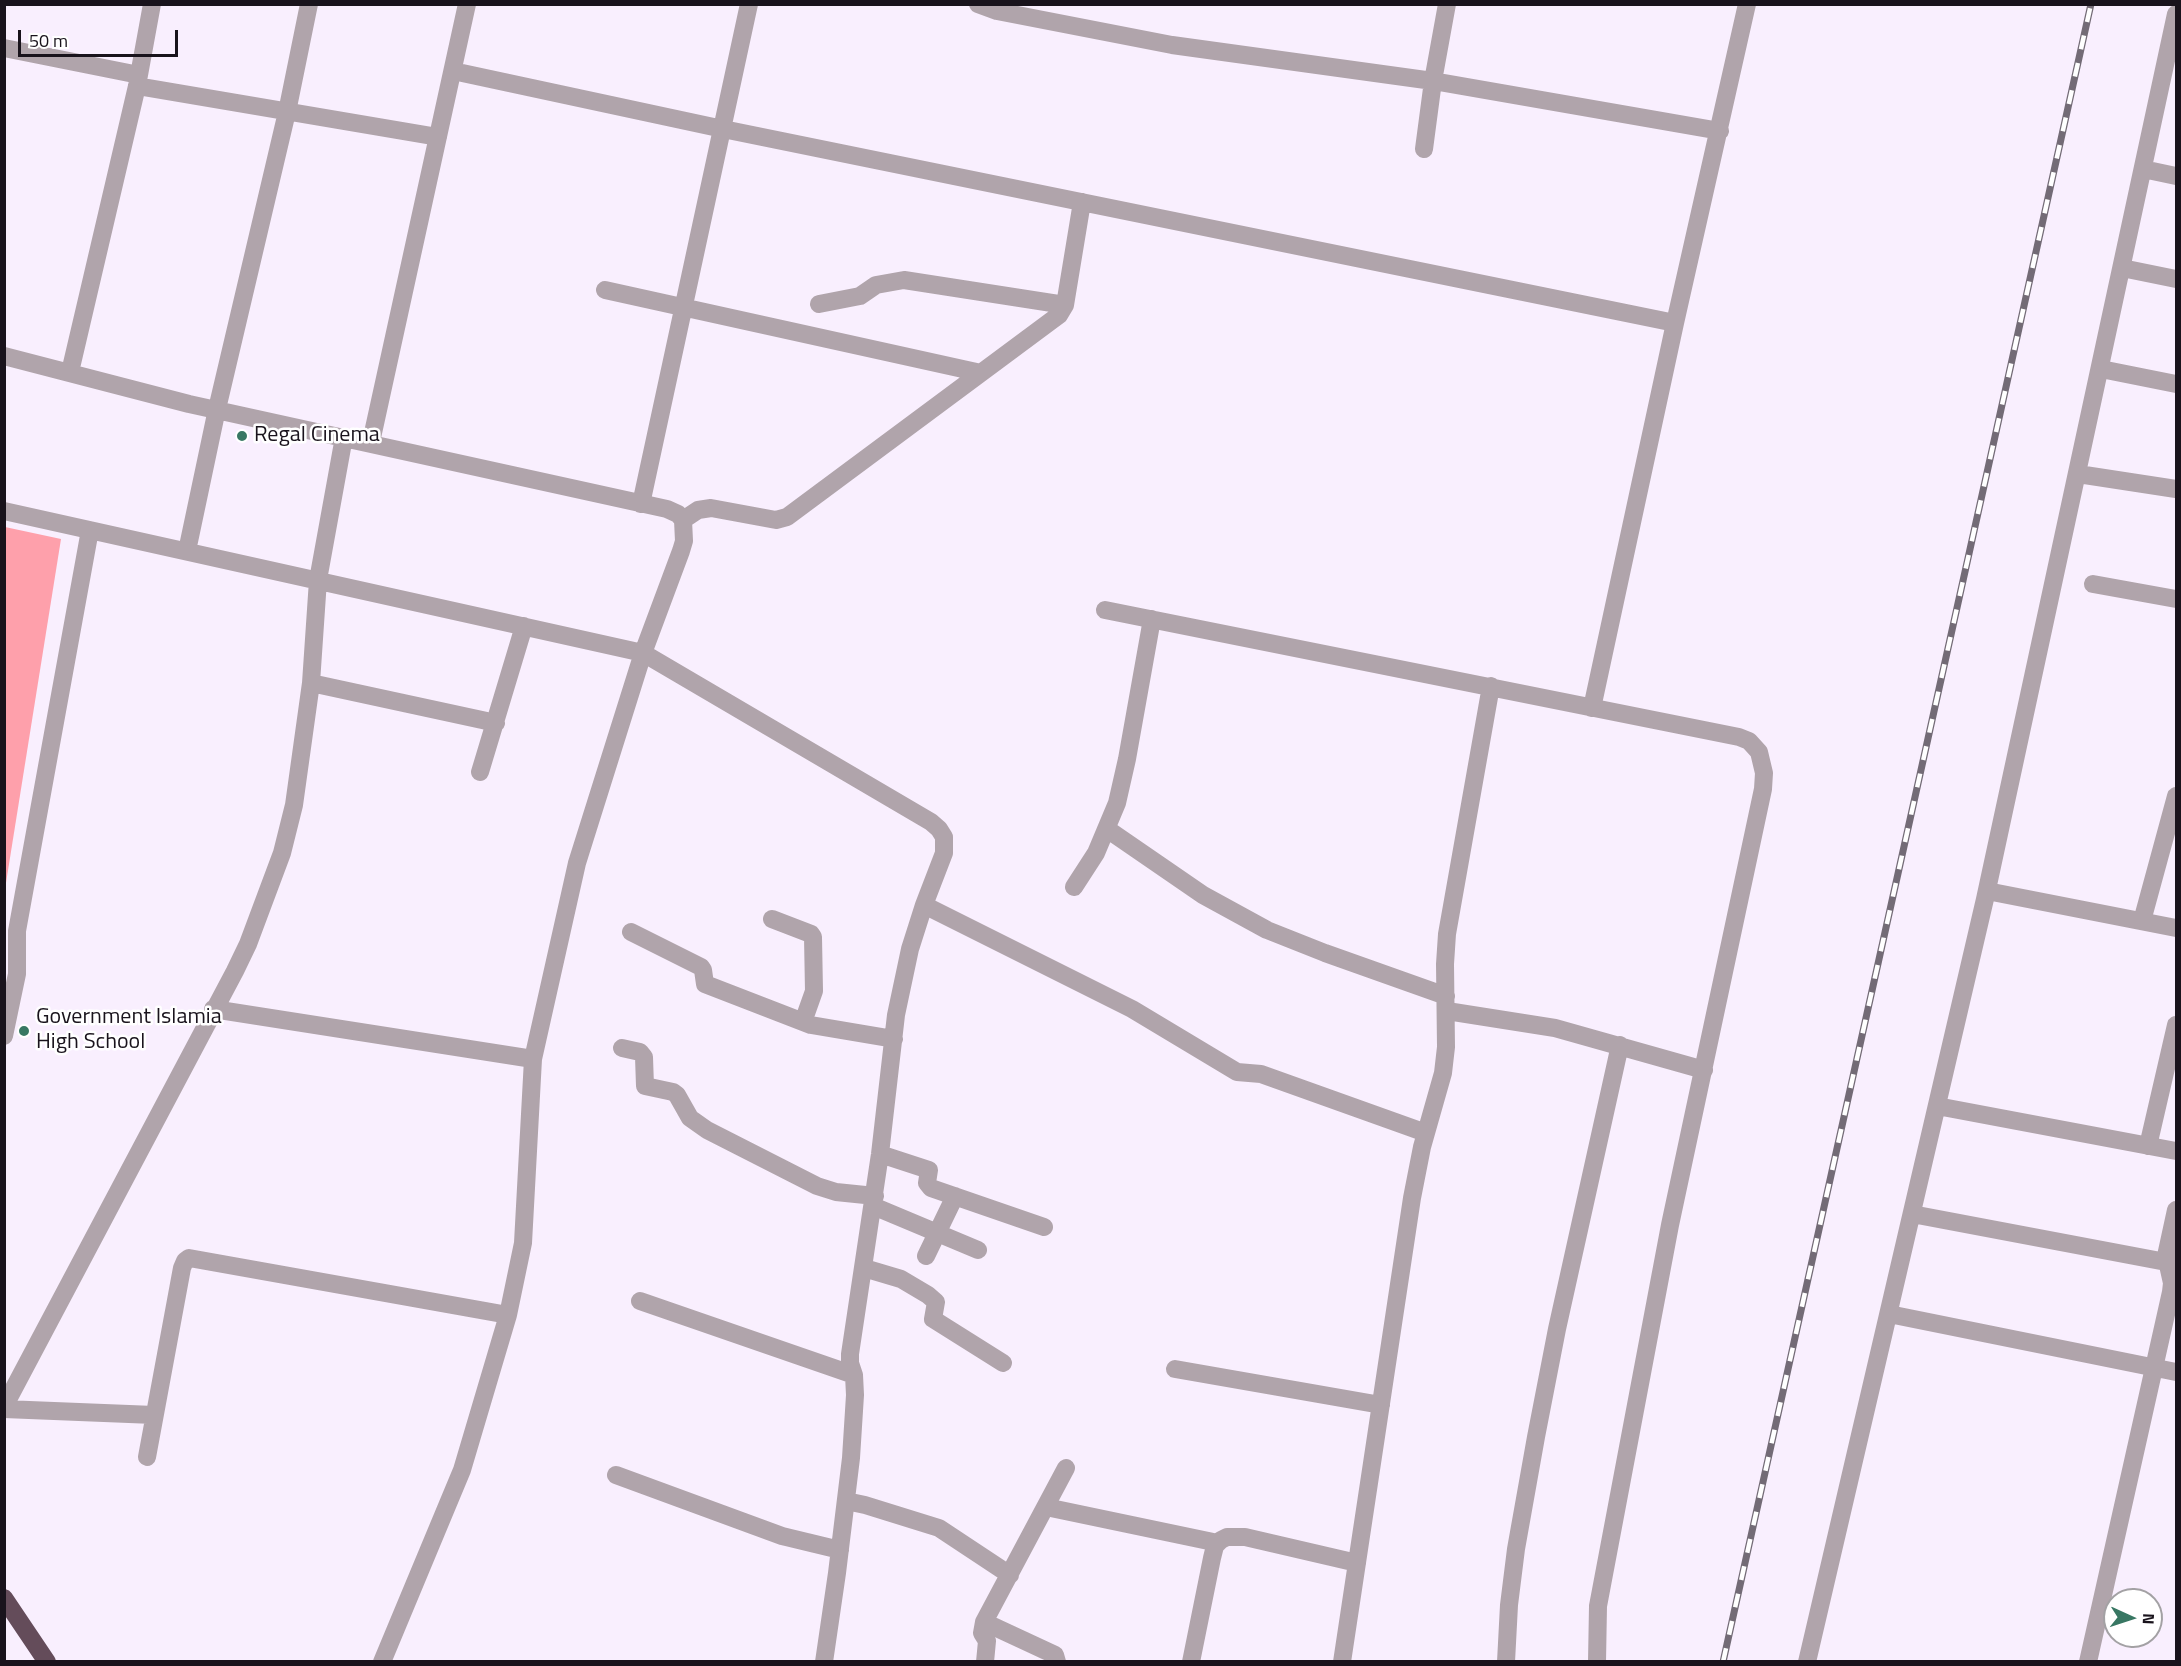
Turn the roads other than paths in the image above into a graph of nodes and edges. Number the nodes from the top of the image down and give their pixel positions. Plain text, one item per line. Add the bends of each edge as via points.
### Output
1 (152, 4) edge
2 (309, 4) edge
3 (467, 4) edge
4 (749, 4) edge
5 (978, 4) edge
6 (1448, 4) edge
7 (1747, 4) edge
8 (2176, 14) edge
9 (4, 48) edge
10 (2172, 59) edge
11 (453, 71) junction
12 (138, 80) junction
13 (1433, 81) junction
14 (287, 112) junction
15 (723, 129) junction
16 (1720, 131) junction
17 (438, 137) junction
18 (1424, 149) dead end
19 (2143, 169) junction
20 (2176, 176) edge
21 (1082, 202) junction
22 (2122, 268) junction
23 (2176, 279) edge
24 (605, 290) dead end
25 (819, 304) dead end
26 (1065, 305) junction
27 (684, 308) junction
28 (1675, 323) junction
29 (4, 356) edge
30 (2101, 369) junction
31 (70, 372) junction
32 (981, 373) junction
33 (2176, 384) edge
34 (217, 409) junction
35 (344, 437) junction
36 (371, 442) junction
37 (2079, 474) junction
38 (2176, 489) edge
39 (641, 504) junction
40 (4, 511) edge
41 (683, 520) junction
42 (90, 530) junction
43 (188, 551) junction
44 (318, 580) junction
45 (2093, 584) dead end
46 (2176, 599) edge
47 (1105, 610) dead end
48 (1152, 619) junction
49 (524, 626) junction
50 (643, 653) junction
51 (311, 683) junction
52 (1491, 686) junction
53 (1592, 708) junction
54 (496, 723) junction
55 (480, 772) dead end
56 (2176, 796) edge
57 (1107, 829) junction
58 (1074, 887) dead end
59 (1987, 891) junction
60 (924, 905) junction
61 (772, 920) dead end
62 (2142, 921) junction
63 (2176, 928) edge
64 (631, 933) dead end
65 (1446, 1003) junction
66 (213, 1009) junction
67 (803, 1022) junction
68 (2176, 1025) edge
69 (4, 1036) edge
70 (894, 1039) junction
71 (1620, 1045) junction
72 (622, 1048) dead end
73 (533, 1059) junction
74 (1704, 1070) junction
75 (1937, 1106) junction
76 (1426, 1133) junction
77 (2148, 1146) junction
78 (2176, 1151) edge
79 (880, 1154) junction
80 (955, 1196) junction
81 (874, 1201) junction
82 (2176, 1210) edge
83 (1912, 1214) junction
84 (1044, 1227) dead end
85 (937, 1233) junction
86 (978, 1250) dead end
87 (926, 1256) dead end
88 (2166, 1262) junction
89 (864, 1268) junction
90 (640, 1300) dead end
91 (1889, 1314) junction
92 (508, 1315) junction
93 (1003, 1363) dead end
94 (2154, 1368) junction
95 (1175, 1369) dead end
96 (2176, 1372) edge
97 (854, 1375) junction
98 (1381, 1405) junction
99 (4, 1408) edge
100 (154, 1415) junction
101 (147, 1457) dead end
102 (1066, 1468) dead end
103 (616, 1475) dead end
104 (846, 1501) junction
105 (1046, 1507) junction
106 (1218, 1543) junction
107 (840, 1550) junction
108 (1357, 1563) junction
109 (1010, 1575) junction
110 (4, 1598) edge
111 (1598, 1606) junction
112 (984, 1622) junction
113 (47, 1662) edge
114 (382, 1662) edge
115 (824, 1662) edge
116 (985, 1662) edge
117 (1057, 1662) edge
118 (1191, 1662) edge
119 (1342, 1662) edge
120 (1506, 1662) edge
121 (1585, 1662) edge
122 (1597, 1662) edge
123 (1807, 1662) edge
124 (2088, 1662) edge

1 - 12 street
2 - 14 street
3 - 11 street
4 - 15 street
5 - 13 street via 1172,45
6 - 13 street
7 - 16 street
8 - 10 street
9 - 12 street
10 - 19 street
11 - 15 street
11 - 17 street
12 - 14 street
12 - 31 street
13 - 16 street
13 - 18 street
14 - 17 street
14 - 34 street
15 - 21 street
15 - 27 street
16 - 28 street
17 - 36 street
19 - 20 street
19 - 22 street
21 - 26 street
21 - 28 street
22 - 23 street
22 - 30 street
24 - 27 street
25 - 26 street via 860,296 876,285 904,280
26 - 32 street via 1059,315
27 - 32 street
27 - 39 street
28 - 53 street
29 - 31 street
30 - 33 street
30 - 37 street
31 - 34 street
32 - 41 street via 787,517 776,520 711,508 698,510
34 - 35 street
34 - 43 street
35 - 36 street
35 - 44 street
36 - 39 street
37 - 38 street
37 - 59 street
39 - 41 street via 667,508
40 - 42 street
41 - 50 street via 684,542
42 - 43 street
42 - 69 street via 17,931 17,974
43 - 44 street
44 - 49 street
44 - 51 street
45 - 46 street
47 - 48 street
48 - 52 street
48 - 57 street via 1122,785
49 - 50 street
49 - 54 street
50 - 60 street via 931,822 944,837 944,853
50 - 73 street via 577,863
51 - 54 street
51 - 66 street via 294,805 282,853 248,944
52 - 53 street
52 - 65 street via 1452,901 1446,944
53 - 74 street via 1739,737 1754,746 1763,761 1763,789
54 - 55 street
56 - 62 street
57 - 58 street
57 - 65 street via 1203,895 1257,924
59 - 62 street
59 - 75 street
60 - 70 street via 910,949
60 - 76 street via 1132,1009 1237,1072 1261,1074
61 - 67 street via 813,937 814,991
62 - 63 street
64 - 67 street via 701,967 705,984
65 - 71 street
65 - 76 street via 1443,1073
66 - 73 street
66 - 99 street
67 - 70 street
68 - 77 street
70 - 79 street
71 - 74 street
71 - 120 street via 1536,1437 1516,1550
72 - 81 street via 640,1052 644,1057 645,1086 673,1092 690,1118 707,1130 811,1184
73 - 92 street via 524,1243
74 - 111 street via 1670,1225
75 - 77 street
75 - 83 street
76 - 98 street via 1412,1198
77 - 78 street
79 - 80 street via 930,1170 929,1187
79 - 81 street
80 - 84 street
80 - 85 street
81 - 85 street
81 - 89 street
82 - 88 street
83 - 88 street
83 - 91 street
85 - 86 street
85 - 87 street
88 - 94 street via 2172,1283
89 - 93 street via 901,1279 934,1299 933,1319
89 - 97 street via 850,1354
90 - 97 street
91 - 94 street
91 - 123 street
92 - 100 street via 189,1258 182,1268
92 - 114 street via 462,1470
94 - 96 street
94 - 124 street
95 - 98 street
97 - 104 street
98 - 108 street
99 - 100 street
100 - 101 street
102 - 105 street
103 - 107 street via 782,1536
104 - 107 street
104 - 109 street via 939,1528
105 - 106 street
105 - 109 street
106 - 108 street via 1227,1537 1245,1536
106 - 118 street
107 - 115 street
108 - 119 street
109 - 112 street
110 - 113 highway
111 - 121 street
111 - 122 street
112 - 116 street via 981,1633 987,1641
112 - 117 street via 1054,1655

